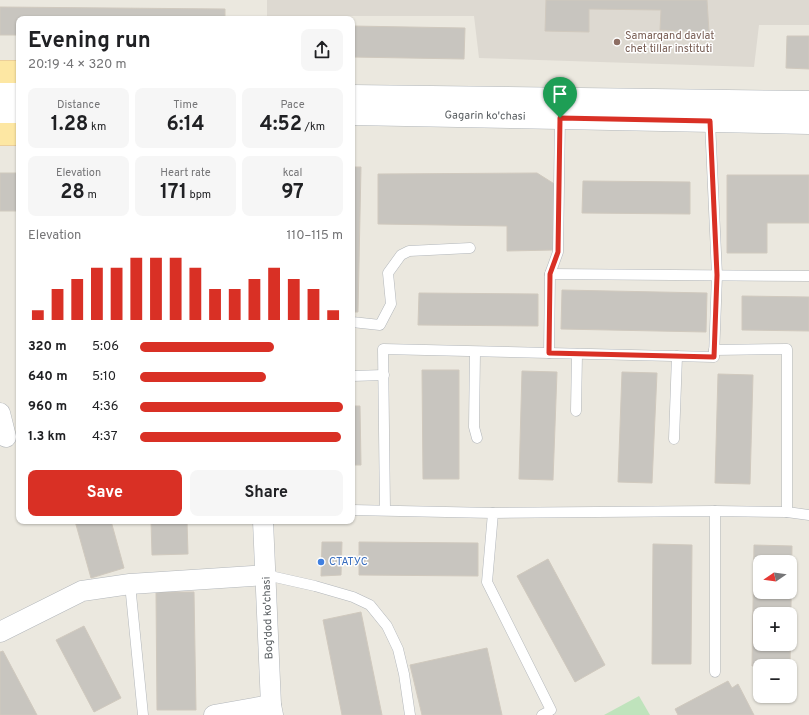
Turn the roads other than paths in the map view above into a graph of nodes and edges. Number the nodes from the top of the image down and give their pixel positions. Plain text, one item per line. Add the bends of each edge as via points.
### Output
1 (0, 72) edge
2 (16, 72) edge
3 (0, 93) edge
4 (16, 93) edge
5 (355, 96) edge
6 (809, 102) edge
7 (0, 113) edge
8 (16, 113) edge
9 (355, 114) edge
10 (560, 118) junction
11 (710, 121) junction
12 (809, 123) edge
13 (0, 134) edge
14 (16, 134) edge
15 (470, 248) dead end
16 (550, 274) junction
17 (717, 275) junction
18 (809, 276) edge
19 (355, 322) edge
20 (714, 350) junction
21 (475, 352) junction
22 (549, 353) junction
23 (577, 354) junction
24 (677, 356) junction
25 (384, 375) junction
26 (355, 376) edge
27 (576, 411) dead end
28 (0, 413) edge
29 (8, 436) edge
30 (477, 438) dead end
31 (674, 439) dead end
32 (355, 510) edge
33 (385, 510) junction
34 (715, 511) junction
35 (788, 512) junction
36 (493, 513) junction
37 (809, 515) edge
38 (263, 524) edge
39 (266, 576) junction
40 (130, 584) junction
41 (0, 632) edge
42 (715, 672) dead end
43 (272, 710) edge
44 (143, 715) edge
45 (214, 715) edge
46 (410, 715) edge
47 (542, 715) edge

1 - 2 main road
3 - 4 main road
5 - 6 main road, Gagarin ko'chasi
7 - 8 main road
9 - 10 main road, Gagarin ko'chasi
10 - 11 main road, Gagarin ko'chasi
10 - 16 lane via 558,252
11 - 12 main road, Gagarin ko'chasi
11 - 17 lane
13 - 14 main road
15 - 19 lane via 409,251 402,255 388,272 391,304 380,325
16 - 17 lane
16 - 22 lane
17 - 18 lane
17 - 20 lane
20 - 24 lane via 714,357
20 - 35 lane via 788,349
21 - 22 lane
21 - 25 lane via 384,349
21 - 30 lane via 474,427
22 - 23 lane
23 - 24 lane
23 - 27 lane
24 - 31 lane
25 - 26 lane
25 - 33 lane
28 - 29 street
32 - 33 lane
33 - 36 lane
34 - 35 lane
34 - 36 lane
34 - 42 lane
35 - 37 lane
36 - 47 lane via 487,582 551,710
38 - 39 street, Bog'dod ko'chasi
39 - 40 street
39 - 43 street, Bog'dod ko'chasi
39 - 46 lane via 353,596 370,605 387,626 398,649
40 - 41 street via 82,591
40 - 44 lane
43 - 45 street

